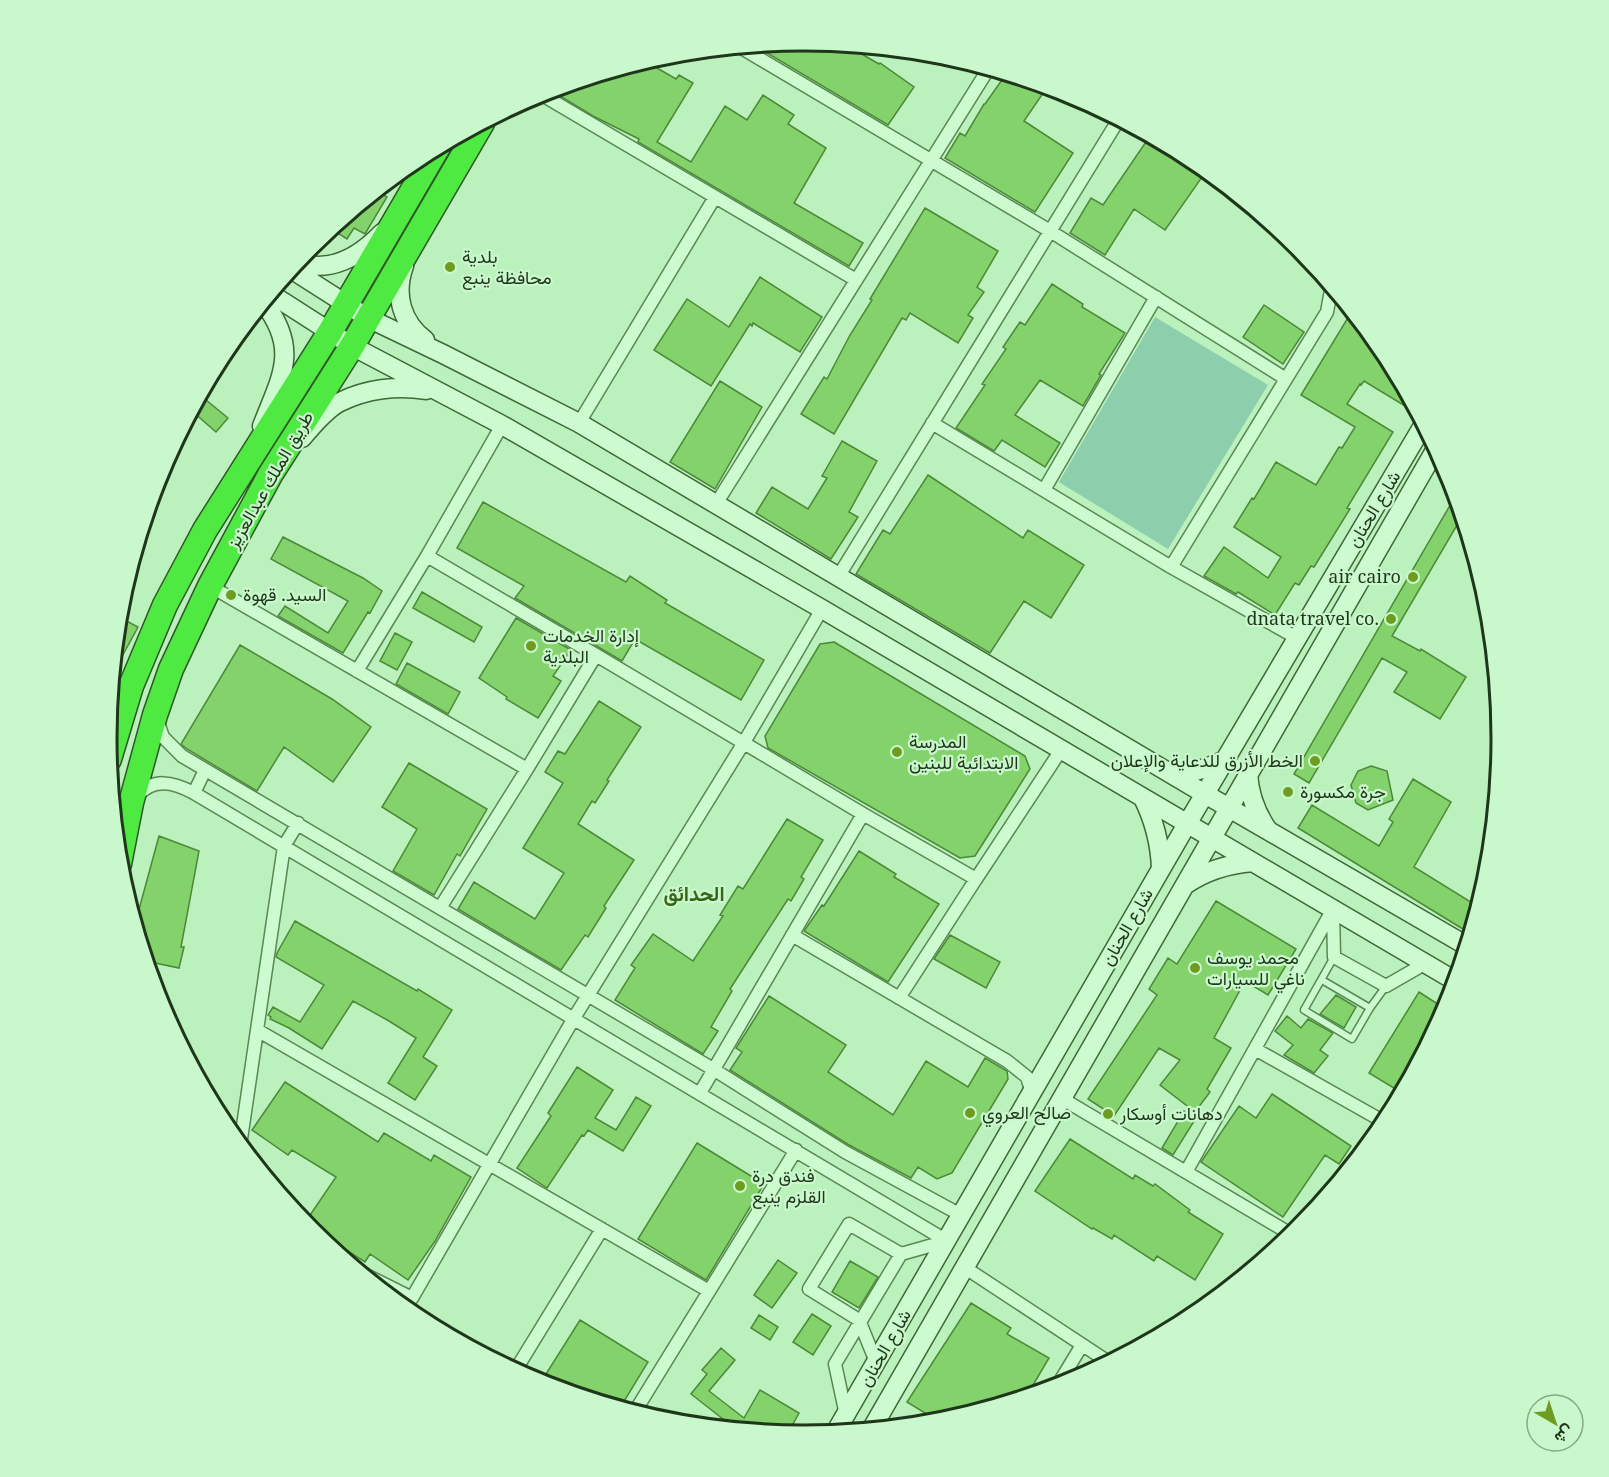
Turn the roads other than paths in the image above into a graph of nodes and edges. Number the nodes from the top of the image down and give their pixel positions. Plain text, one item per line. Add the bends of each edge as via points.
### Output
1 (750, 53) edge
2 (985, 75) edge
3 (550, 100) edge
4 (1115, 125) edge
5 (475, 136) edge
6 (932, 159) junction
7 (428, 164) edge
8 (715, 197) junction
9 (397, 216) junction
10 (423, 224) junction
11 (1050, 231) junction
12 (308, 263) edge
13 (298, 274) edge
14 (856, 280) junction
15 (1329, 295) edge
16 (1156, 297) junction
17 (277, 298) edge
18 (346, 305) junction
19 (268, 309) edge
20 (368, 318) junction
21 (330, 332) junction
22 (352, 346) junction
23 (443, 354) junction
24 (1286, 379) junction
25 (442, 393) junction
26 (579, 423) junction
27 (932, 423) junction
28 (502, 425) junction
29 (1420, 431) edge
30 (1431, 457) edge
31 (248, 462) junction
32 (270, 475) junction
33 (1044, 490) junction
34 (716, 504) junction
35 (427, 556) junction
36 (1171, 567) junction
37 (838, 577) junction
38 (210, 586) junction
39 (822, 609) junction
40 (1297, 638) junction
41 (596, 655) junction
42 (357, 671) junction
43 (155, 716) junction
44 (117, 732) edge
45 (743, 744) junction
46 (1061, 750) junction
47 (1225, 760) junction
48 (526, 769) junction
49 (205, 770) junction
50 (1248, 772) junction
51 (1172, 774) junction
52 (194, 793) junction
53 (1205, 794) junction
54 (1143, 798) junction
55 (131, 803) junction
56 (1228, 807) junction
57 (863, 814) junction
58 (298, 824) junction
59 (1187, 824) junction
60 (1269, 831) junction
61 (124, 837) edge
62 (1211, 838) junction
63 (284, 846) junction
64 (1253, 862) junction
65 (1161, 868) junction
66 (976, 879) junction
67 (1183, 886) junction
68 (440, 908) junction
69 (1333, 909) junction
70 (792, 935) junction
71 (1461, 943) edge
72 (1334, 957) junction
73 (1426, 963) junction
74 (1449, 977) edge
75 (1322, 980) junction
76 (1386, 986) junction
77 (587, 996) junction
78 (899, 998) junction
79 (1370, 1008) junction
80 (574, 1018) junction
81 (257, 1030) junction
82 (1255, 1048) junction
83 (713, 1069) junction
84 (700, 1093) junction
85 (1032, 1093) junction
86 (1061, 1098) junction
87 (1377, 1118) edge
88 (242, 1133) edge
89 (796, 1150) junction
90 (845, 1152) junction
91 (489, 1164) junction
92 (822, 1166) junction
93 (1186, 1172) junction
94 (961, 1215) junction
95 (602, 1229) junction
96 (1285, 1231) edge
97 (947, 1241) junction
98 (901, 1254) junction
99 (964, 1268) junction
100 (391, 1287) edge
101 (709, 1291) junction
102 (860, 1320) junction
103 (1082, 1345) junction
104 (1102, 1358) edge
105 (876, 1362) junction
106 (519, 1364) edge
107 (1063, 1376) edge
108 (639, 1406) edge
109 (846, 1414) junction
110 (876, 1422) edge
111 (840, 1425) edge

1 - 6 street
2 - 6 street
3 - 8 street
4 - 11 street
5 - 10 highway, طريق الملك عبدالعزيز
6 - 11 street
6 - 14 street
7 - 9 highway, طريق الملك عبدالعزيز
8 - 14 street
8 - 26 street
9 - 12 main road via 352,258 320,265
9 - 18 highway, طريق الملك عبدالعزيز
10 - 20 highway, طريق الملك عبدالعزيز
10 - 23 main road via 402,269 401,308 417,334
11 - 16 street
11 - 27 street
13 - 18 main road
14 - 34 street
15 - 24 street via 1327,312
16 - 24 street
16 - 33 street
17 - 21 main road
18 - 20 main road
18 - 21 highway, طريق الملك عبدالعزيز
19 - 31 main road via 282,331 285,360
20 - 22 highway, طريق الملك عبدالعزيز
20 - 23 main road
21 - 22 main road
21 - 31 highway, طريق الملك عبدالعزيز
22 - 25 main road
22 - 32 highway, طريق الملك عبدالعزيز
23 - 26 main road
24 - 36 street
25 - 28 main road
25 - 32 main road via 387,388 338,403
26 - 34 main road
27 - 33 street
27 - 37 street
28 - 35 street
28 - 39 main road
29 - 40 main road, شارع الحنان
30 - 50 main road, شارع الحنان
31 - 44 highway, طريق الملك عبدالعزيز via 205,530 165,605 131,686
32 - 38 highway, طريق الملك عبدالعزيز
33 - 36 street
34 - 37 main road
35 - 41 street
35 - 42 street
36 - 40 street
37 - 51 main road
38 - 42 street
38 - 43 highway, طريق الملك عبدالعزيز via 171,669
39 - 45 street
39 - 46 main road
40 - 47 main road, شارع الحنان
41 - 45 street
41 - 48 street
42 - 48 street
43 - 49 street via 170,745
43 - 55 highway, طريق الملك عبدالعزيز
45 - 57 street
45 - 77 street
46 - 54 main road
46 - 66 street
47 - 51 main road
47 - 53 main road, شارع الحنان
48 - 68 street
49 - 52 street
49 - 58 street
50 - 56 main road, شارع الحنان
50 - 60 main road via 1252,797
51 - 53 main road
52 - 55 street via 165,782 141,791
52 - 63 street
53 - 56 main road
53 - 59 main road, شارع الحنان
54 - 59 main road
54 - 65 main road via 1160,850
55 - 61 highway, طريق الملك عبدالعزيز
56 - 60 main road
56 - 62 main road, شارع الحنان
57 - 66 street
57 - 70 street
58 - 63 street
58 - 68 street
59 - 62 main road
59 - 65 main road, شارع الحنان
60 - 71 main road
62 - 64 main road
62 - 67 main road, شارع الحنان
63 - 80 street
63 - 81 street
64 - 67 main road via 1236,863 1199,875
64 - 69 main road
65 - 85 main road, شارع الحنان
66 - 78 street
67 - 86 main road, شارع الحنان
68 - 77 street
69 - 72 street
69 - 73 main road
69 - 82 street
70 - 78 street
70 - 83 street
72 - 75 lane
72 - 76 street
73 - 74 main road
73 - 76 street
75 - 79 lane
75 - 79 lane via 1304,1010 1352,1039
76 - 79 lane
77 - 80 street
77 - 83 street
78 - 85 street via 1015,1066 1027,1077
80 - 84 street
80 - 91 street
81 - 88 street
81 - 91 street
82 - 87 street
82 - 93 street
83 - 84 street
83 - 90 street
84 - 89 street
85 - 94 main road, شارع الحنان
86 - 93 street
86 - 99 main road, شارع الحنان
89 - 92 street
89 - 101 street
90 - 92 street
90 - 94 street
91 - 95 street
91 - 100 street via 412,1298
92 - 97 street
93 - 96 street
94 - 97 main road, شارع الحنان
95 - 101 street
95 - 106 street
97 - 98 street
97 - 105 main road, شارع الحنان
98 - 102 street
98 - 102 street via 849,1224 809,1289
99 - 103 street
99 - 110 main road, شارع الحنان
101 - 108 street
102 - 105 street
102 - 109 street via 835,1364
103 - 104 street
103 - 107 street
105 - 109 main road, شارع الحنان
109 - 111 main road, شارع الحنان

